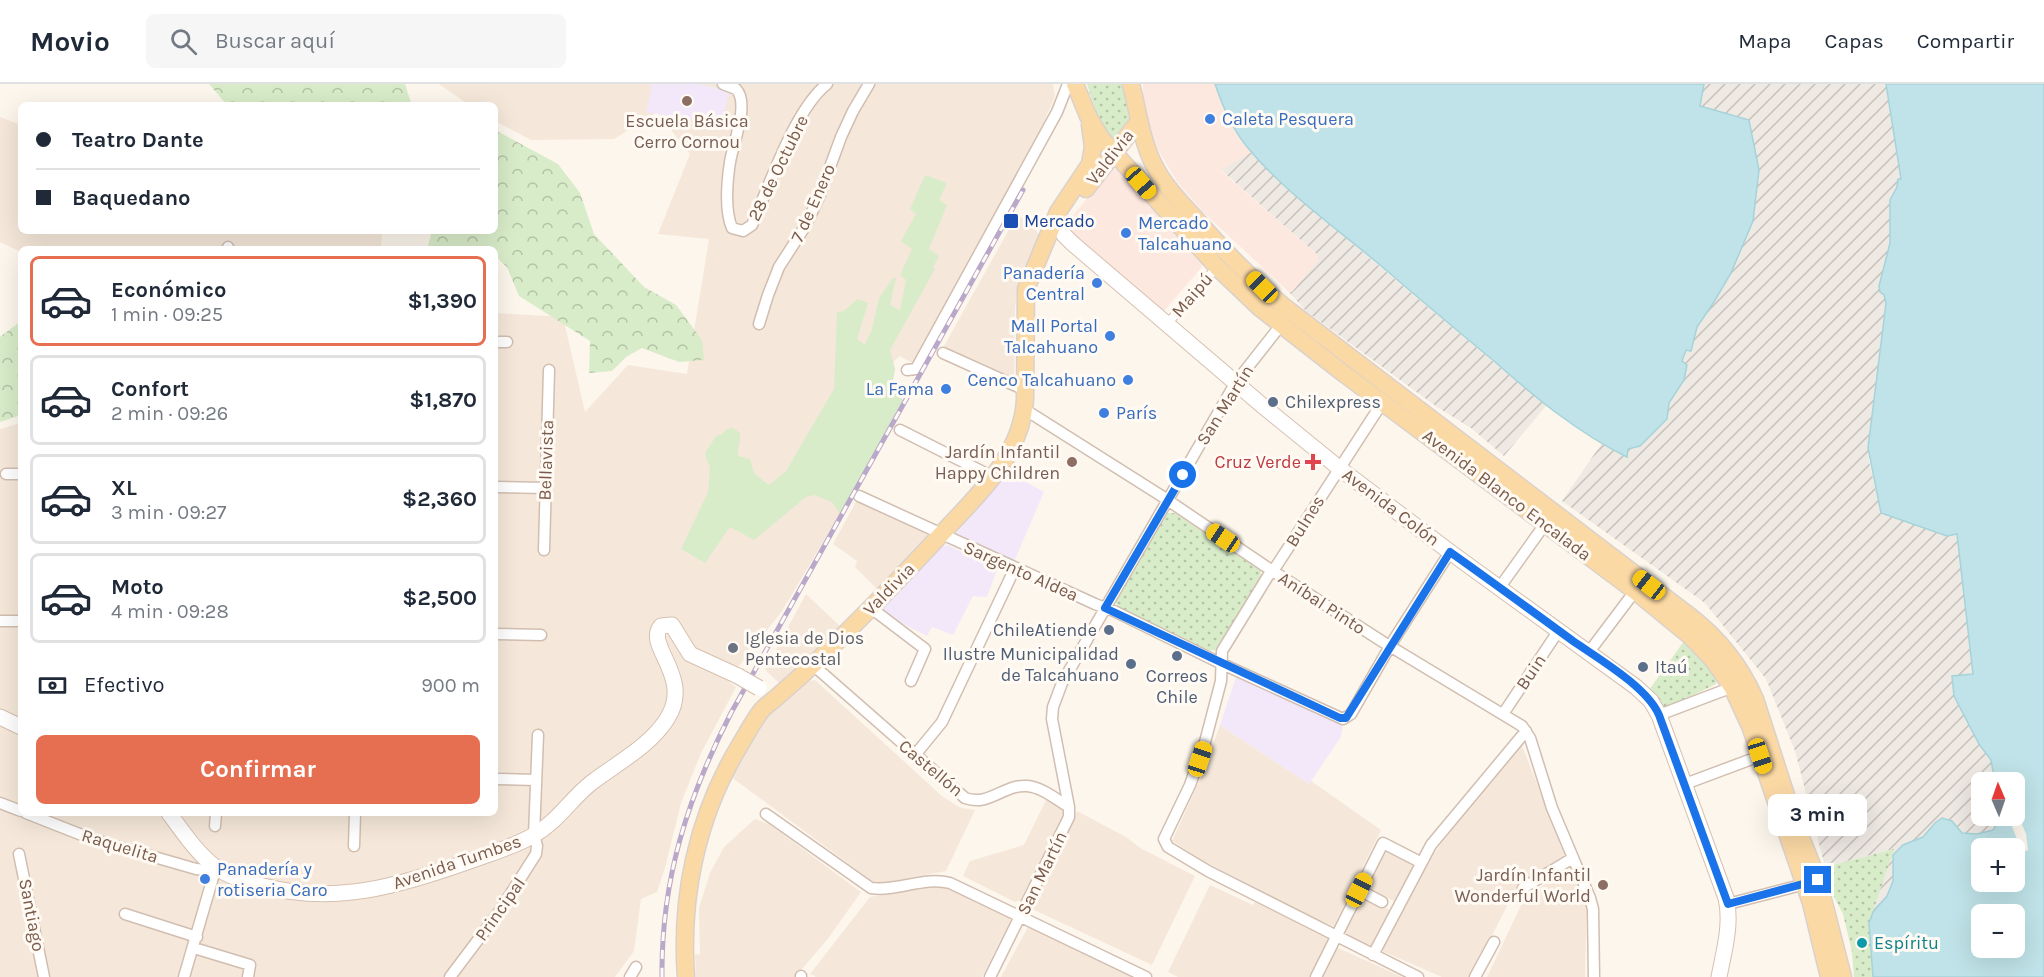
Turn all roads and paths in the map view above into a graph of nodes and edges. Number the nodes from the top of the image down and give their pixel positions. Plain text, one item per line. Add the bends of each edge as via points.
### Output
1 (723, 84) edge
2 (827, 84) edge
3 (869, 84) edge
4 (1131, 84) edge
5 (1074, 88) edge
6 (1088, 116) junction
7 (1139, 121) junction
8 (1114, 153) junction
9 (1058, 222) junction
10 (1217, 267) junction
11 (1301, 320) junction
12 (759, 324) dead end
13 (1167, 324) junction
14 (1281, 325) junction
15 (498, 342) edge
16 (507, 342) dead end
17 (944, 353) dead end
18 (549, 370) dead end
19 (907, 370) dead end
20 (1236, 382) junction
21 (1385, 383) junction
22 (1025, 390) junction
23 (1382, 403) junction
24 (1024, 409) junction
25 (900, 430) dead end
26 (1339, 468) junction
27 (6, 474) dead end
28 (18, 474) edge
29 (993, 477) junction
30 (498, 487) edge
31 (545, 488) junction
32 (859, 496) dead end
33 (1168, 500) junction
34 (1568, 523) junction
35 (1545, 524) junction
36 (941, 535) junction
37 (544, 550) dead end
38 (1450, 552) junction
39 (1015, 568) junction
40 (1273, 571) junction
41 (1636, 583) junction
42 (1500, 587) junction
43 (871, 608) junction
44 (1105, 608) junction
45 (0, 621) edge
46 (18, 621) edge
47 (1559, 630) junction
48 (498, 634) edge
49 (541, 635) dead end
50 (1390, 646) junction
51 (1589, 652) junction
52 (1220, 663) junction
53 (813, 665) junction
54 (1739, 680) junction
55 (911, 681) dead end
56 (776, 698) junction
57 (1503, 714) junction
58 (1659, 715) junction
59 (0, 717) edge
60 (18, 726) edge
61 (1526, 731) junction
62 (538, 735) dead end
63 (915, 755) junction
64 (1760, 756) junction
65 (498, 779) edge
66 (536, 780) junction
67 (1685, 784) junction
68 (0, 803) edge
69 (18, 807) edge
70 (1069, 807) junction
71 (766, 813) dead end
72 (41, 816) edge
73 (171, 816) edge
74 (216, 816) edge
75 (355, 816) edge
76 (215, 826) dead end
77 (534, 836) junction
78 (354, 846) dead end
79 (19, 854) dead end
80 (1573, 858) junction
81 (1420, 862) junction
82 (216, 867) junction
83 (1811, 882) junction
84 (1523, 888) dead end
85 (1359, 890) junction
86 (1382, 902) dead end
87 (1728, 904) junction
88 (125, 914) dead end
89 (1021, 915) junction
90 (1336, 936) junction
91 (1494, 942) dead end
92 (195, 943) junction
93 (1373, 955) junction
94 (44, 977) edge
95 (184, 977) edge
96 (248, 977) edge
97 (450, 977) edge
98 (686, 977) edge
99 (990, 977) edge
100 (1146, 977) edge
101 (1316, 977) edge
102 (1418, 977) edge
103 (1475, 977) edge
104 (1594, 977) edge
105 (1719, 977) edge
106 (1829, 977) edge
107 (1843, 977) edge

1 - 2 street, 28 de Octubre via 736,89 742,99 730,162 728,218 732,228 743,231 752,225 800,119
3 - 12 street, 7 de Enero via 841,137 806,225 779,267
4 - 7 main road, Avenida Blanco Encalada
5 - 6 main road, Avenida Blanco Encalada
5 - 19 street via 1057,112 916,369
6 - 8 main road, Avenida Blanco Encalada
6 - 9 main road, Valdivia via 1092,159
7 - 8 main road, Valdivia
7 - 11 main road, Avenida Blanco Encalada via 1153,163 1170,191 1262,287
8 - 9 main road, Valdivia
8 - 10 main road, Avenida Blanco Encalada
9 - 13 main road, Avenida Colón via 1068,239
9 - 22 main road, Valdivia via 1028,281
10 - 13 street, Maipú
10 - 14 main road, Avenida Blanco Encalada
11 - 14 main road
11 - 21 main road, Avenida Blanco Encalada
13 - 20 main road, Avenida Colón
14 - 20 street, San Martín
14 - 23 main road, Avenida Blanco Encalada
15 - 16 street
17 - 22 street
18 - 31 street, Bellavista
20 - 26 main road, Avenida Colón
20 - 33 street, San Martín
21 - 23 main road
21 - 34 main road, Avenida Blanco Encalada
22 - 24 main road, Valdivia
23 - 26 street, Bulnes
23 - 35 main road, Avenida Blanco Encalada
24 - 29 main road, Valdivia via 1018,434
24 - 33 street, Aníbal Pinto
25 - 29 street
26 - 38 main road, Avenida Colón
26 - 40 street, Bulnes
27 - 28 street
29 - 36 main road, Valdivia
30 - 31 street
31 - 37 street, Bellavista
32 - 36 street, Sargento Aldea
33 - 40 street, Aníbal Pinto
33 - 44 street, San Martín
34 - 35 main road
34 - 41 main road, Avenida Blanco Encalada
35 - 41 main road, Avenida Blanco Encalada
35 - 42 street
36 - 39 street, Sargento Aldea
36 - 43 main road, Valdivia
38 - 42 main road, Avenida Colón
38 - 50 street
39 - 44 street, Sargento Aldea
39 - 63 street via 942,722
40 - 50 street, Aníbal Pinto
40 - 52 street, Bulnes via 1222,651
41 - 51 street
41 - 54 main road, Avenida Blanco Encalada
42 - 47 main road, Avenida Colón
43 - 53 main road, Valdivia
43 - 55 street via 925,648
44 - 52 street, Sargento Aldea
44 - 70 street, San Martín via 1066,676 1052,713
45 - 46 street
47 - 51 main road, Avenida Colón
47 - 57 street, Buin
48 - 49 street
50 - 52 street, Sargento Aldea via 1346,718
50 - 57 street, Aníbal Pinto
51 - 58 main road, Avenida Colón via 1642,692
52 - 90 street, Bulnes via 1221,681 1205,742 1164,842 1208,871
53 - 56 main road, Valdivia
53 - 63 street, Castellón
54 - 58 street
54 - 64 main road, Avenida Blanco Encalada via 1742,706
54 - 83 main road, Avenida Blanco Encalada via 1755,699
56 - 77 main road, Avenida Tumbes, bridge via 695,657 672,625 661,626 657,642 676,686 668,717 651,739 580,791
56 - 98 main road, Valdivia via 757,717 735,753 704,821 688,892
57 - 61 street, Aníbal Pinto
58 - 67 main road, Avenida Colón
59 - 60 main road
61 - 80 street
61 - 81 street via 1440,832
62 - 66 street
63 - 70 street, Castellón via 969,800 984,800 1027,786
64 - 67 street
64 - 83 main road, Avenida Blanco Encalada
65 - 66 street
66 - 77 street
67 - 87 main road, Avenida Colón
68 - 69 street, Raquelita
70 - 89 street, San Martín via 1068,820
71 - 89 street via 871,888 943,881
72 - 82 street, Raquelita via 117,847 196,869
73 - 82 main road, Avenida Tumbes
74 - 76 street
75 - 78 street
77 - 82 main road, Avenida Tumbes via 436,873 345,893 286,891 242,880
77 - 97 street, Principal via 537,850 530,865
79 - 94 street, Santiago
80 - 84 street
80 - 104 street via 1592,903
81 - 85 street via 1383,843
81 - 93 street
82 - 92 street
83 - 87 street
83 - 106 main road, Avenida Blanco Encalada
83 - 107 main road, Avenida Blanco Encalada
85 - 86 street
85 - 90 street
87 - 105 main road, Avenida Colón
88 - 92 street
89 - 99 street, San Martín
89 - 100 street
90 - 93 street
90 - 101 street
91 - 103 street
92 - 95 street
92 - 96 street via 250,965
93 - 102 street

